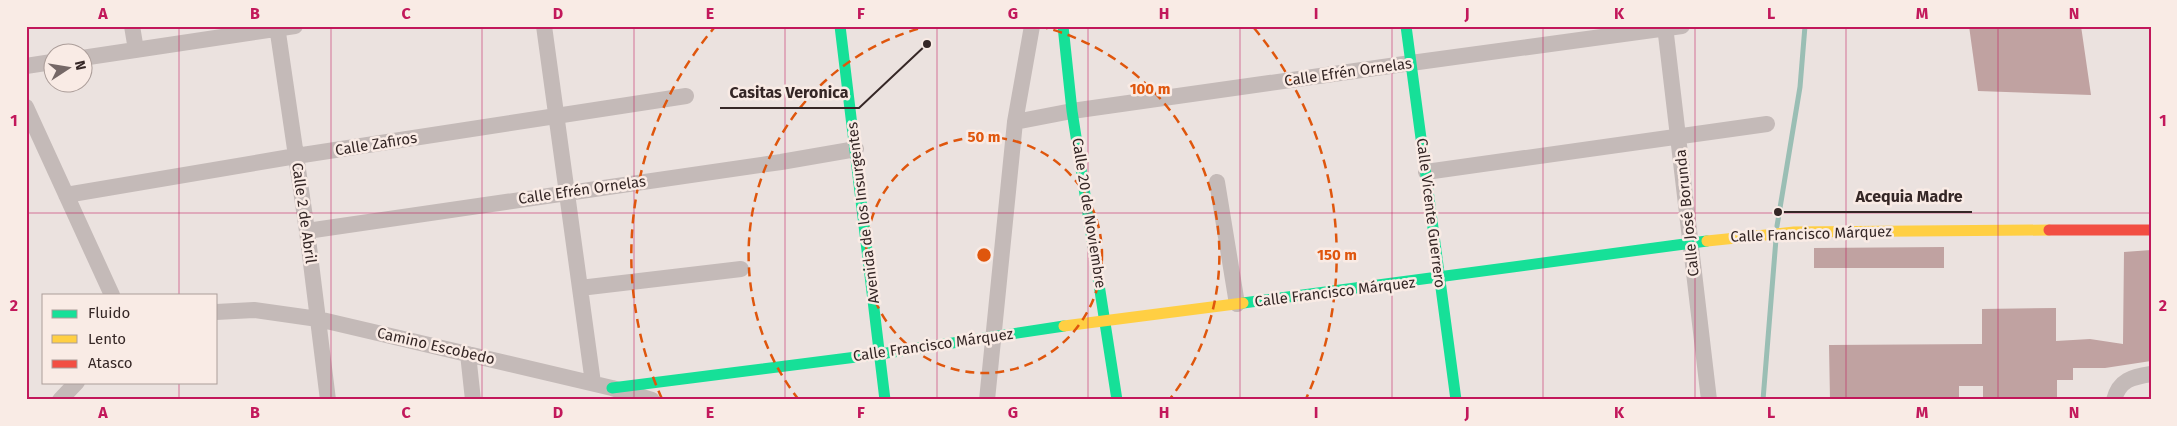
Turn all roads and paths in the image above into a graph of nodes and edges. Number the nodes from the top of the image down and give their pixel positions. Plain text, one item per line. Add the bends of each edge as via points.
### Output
1 (132, 26) edge
2 (295, 26) edge
3 (544, 26) edge
4 (840, 26) edge
5 (1032, 26) edge
6 (1063, 26) edge
7 (1406, 26) edge
8 (1682, 26) edge
9 (277, 27) edge
10 (1665, 27) edge
11 (136, 50) junction
12 (92, 57) edge
13 (1411, 63) junction
14 (42, 64) edge
15 (26, 66) edge
16 (686, 96) dead end
17 (26, 107) edge
18 (1072, 112) junction
19 (556, 116) junction
20 (1015, 122) junction
21 (1767, 124) dead end
22 (1680, 137) junction
23 (856, 149) junction
24 (296, 156) junction
25 (1426, 172) junction
26 (1217, 182) dead end
27 (567, 192) junction
28 (66, 195) junction
29 (2151, 230) edge
30 (307, 231) junction
31 (1689, 242) junction
32 (741, 269) dead end
33 (1439, 278) junction
34 (580, 288) junction
35 (112, 294) edge
36 (1237, 304) junction
37 (218, 312) edge
38 (318, 319) junction
39 (1106, 320) junction
40 (994, 337) junction
41 (468, 354) junction
42 (880, 354) junction
43 (2151, 374) edge
44 (593, 383) junction
45 (76, 384) edge
46 (612, 388) junction
47 (60, 400) edge
48 (328, 400) edge
49 (473, 400) edge
50 (652, 400) edge
51 (885, 400) edge
52 (987, 400) edge
53 (1117, 400) edge
54 (1456, 400) edge
55 (1709, 400) edge
56 (2114, 400) edge

1 - 11 street
2 - 9 street
3 - 19 street
4 - 23 street, Avenida de los Insurgentes
5 - 20 street
6 - 18 street, Calle 20 de Noviembre
7 - 13 street, Calle Vicente Guerrero
8 - 10 street, Calle Efrén Ornelas
9 - 11 street
9 - 24 street, Calle 2 de Abril
10 - 13 street, Calle Efrén Ornelas
10 - 22 street, Calle José Borunda
11 - 12 street
13 - 18 street, Calle Efrén Ornelas
13 - 25 street, Calle Vicente Guerrero
14 - 15 street
16 - 19 street, Calle Zafiros
17 - 28 street
18 - 20 street, Calle Efrén Ornelas
18 - 39 street, Calle 20 de Noviembre
19 - 24 street, Calle Zafiros
19 - 27 street
20 - 40 street
21 - 22 street
22 - 25 street
22 - 31 street, Calle José Borunda
23 - 27 street, Calle Efrén Ornelas
23 - 42 street, Avenida de los Insurgentes
24 - 28 street, Calle Zafiros
24 - 30 street, Calle 2 de Abril
25 - 33 street, Calle Vicente Guerrero
26 - 36 street
27 - 30 street, Calle Efrén Ornelas
27 - 34 street
28 - 35 street
29 - 31 street, Calle Francisco Márquez via 1794,232
30 - 38 street, Calle 2 de Abril
31 - 33 street, Calle Francisco Márquez
31 - 55 street, Calle José Borunda
32 - 34 street
33 - 36 street, Calle Francisco Márquez
33 - 54 street, Calle Vicente Guerrero
34 - 44 street
36 - 39 street, Calle Francisco Márquez
37 - 38 street, Camino Escobedo via 254,310
38 - 41 street, Camino Escobedo
38 - 48 street, Calle 2 de Abril
39 - 40 street, Calle Francisco Márquez
39 - 53 street, Calle 20 de Noviembre
40 - 42 street, Calle Francisco Márquez
40 - 52 street
41 - 44 street, Camino Escobedo
41 - 49 street
42 - 46 street, Calle Francisco Márquez
42 - 51 street, Avenida de los Insurgentes
43 - 56 street via 2121,383
44 - 46 street, Camino Escobedo
45 - 47 street
46 - 50 street, Camino Escobedo

